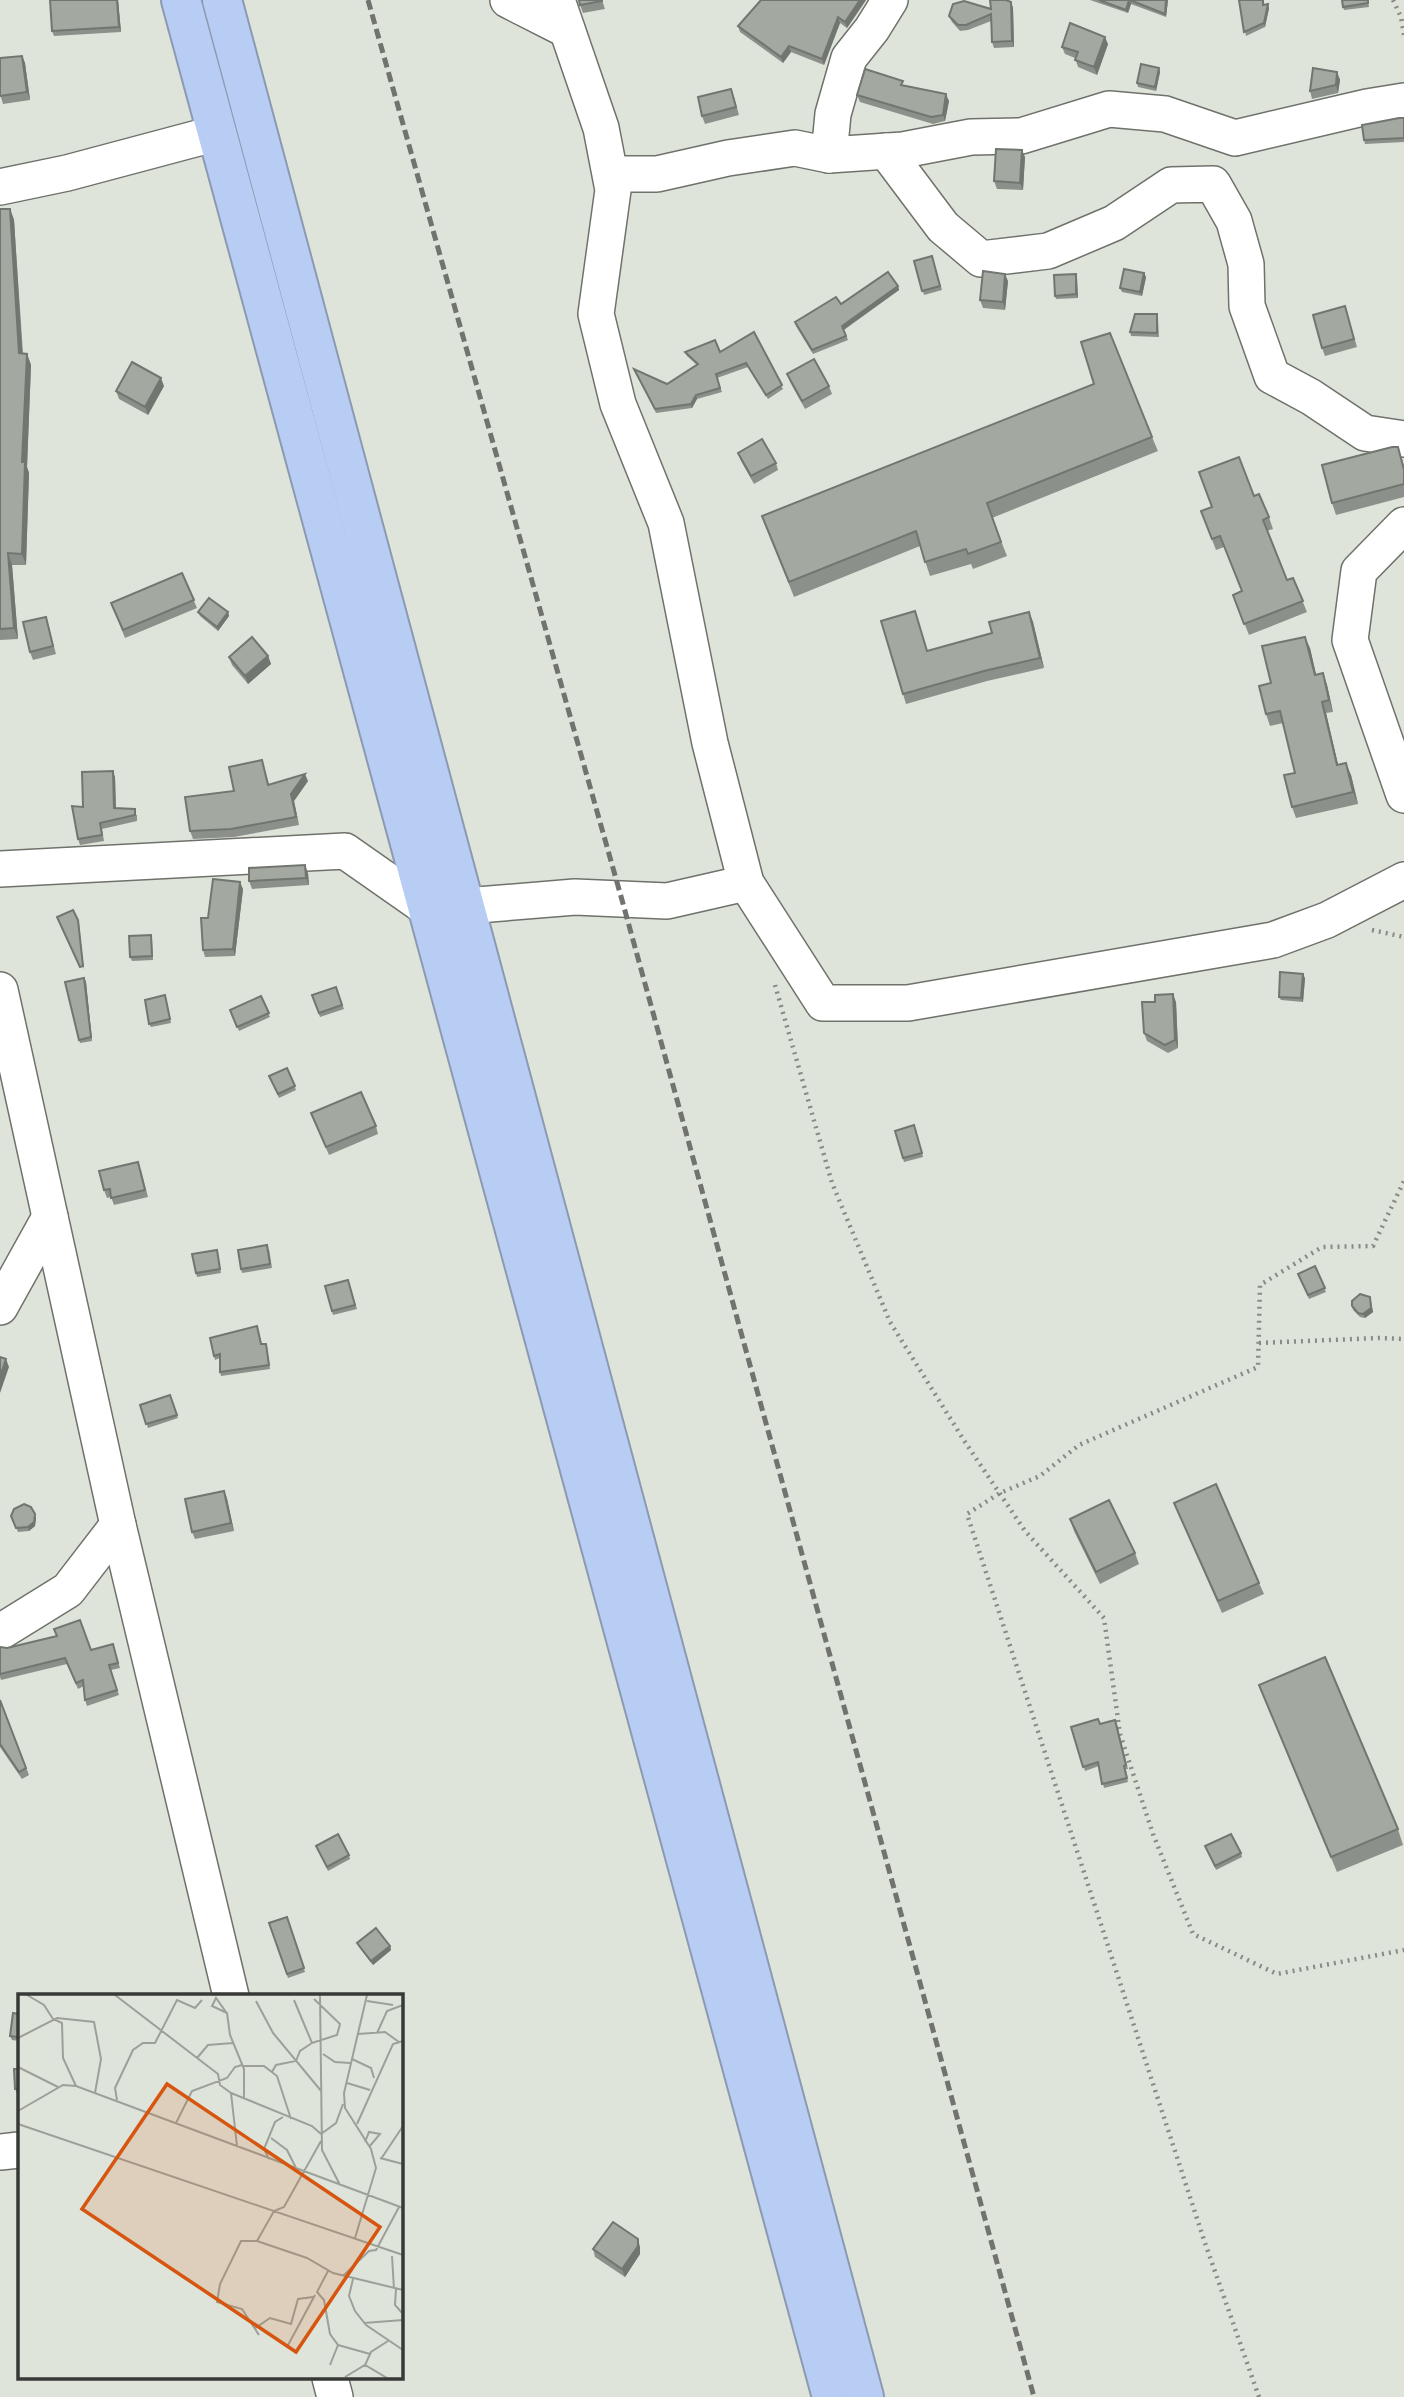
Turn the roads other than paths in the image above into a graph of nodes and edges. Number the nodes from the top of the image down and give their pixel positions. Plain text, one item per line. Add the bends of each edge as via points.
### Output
1 (181, 0) edge
2 (222, 0) edge
3 (508, 0) edge
4 (890, 0) edge
5 (562, 15) edge
6 (1404, 101) edge
7 (1200, 127) junction
8 (216, 134) junction
9 (886, 151) junction
10 (829, 155) junction
11 (611, 174) junction
12 (1213, 184) junction
13 (0, 187) edge
14 (1404, 439) edge
15 (1404, 524) edge
16 (1404, 794) edge
17 (0, 869) edge
18 (1404, 880) edge
19 (746, 883) junction
20 (465, 906) junction
21 (425, 907) junction
22 (0, 990) edge
23 (50, 1217) junction
24 (0, 1307) edge
25 (118, 1525) junction
26 (0, 1632) edge
27 (231, 1994) edge
28 (18, 2150) edge
29 (0, 2152) edge
30 (331, 2380) edge
31 (335, 2397) edge
32 (832, 2397) edge
33 (864, 2397) edge

1 - 8 highway
2 - 20 highway
3 - 5 street
4 - 10 street via 849,58 833,114
5 - 11 street via 601,128
6 - 7 street via 1235,138
7 - 9 street via 1165,114 1109,109 1021,136 971,136
7 - 12 street
8 - 13 street
8 - 21 highway
9 - 10 street
9 - 12 street via 943,227 981,259 1048,251 1114,223 1171,185
10 - 11 street via 795,148 657,174
11 - 19 street via 613,190 596,314 618,404 666,523 710,743
12 - 14 street via 1234,221 1246,264 1247,306 1272,376 1365,433
15 - 16 street via 1359,571 1350,640
17 - 21 street via 345,851
18 - 19 street via 1326,920 1273,940 908,1003 823,1003
19 - 20 street via 667,901 575,897
20 - 21 street
20 - 33 highway
21 - 32 highway
22 - 23 street
23 - 24 street
23 - 25 street
25 - 26 street via 68,1590
25 - 27 street
28 - 29 street
30 - 31 street

